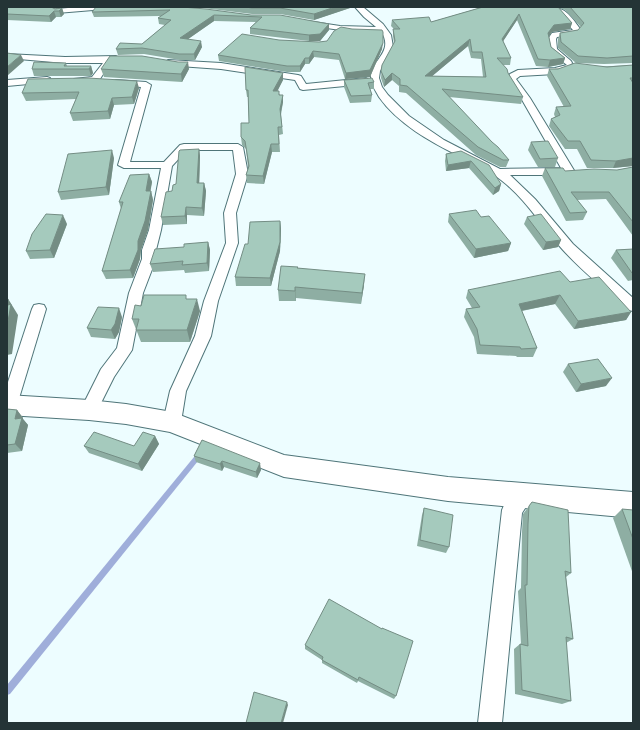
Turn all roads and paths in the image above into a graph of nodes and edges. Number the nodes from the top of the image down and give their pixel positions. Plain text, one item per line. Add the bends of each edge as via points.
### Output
1 (105, 7) edge
2 (359, 7) edge
3 (554, 7) edge
4 (57, 11) edge
5 (298, 21) edge
6 (340, 28) junction
7 (383, 29) junction
8 (330, 35) edge
9 (7, 56) edge
10 (122, 59) edge
11 (108, 60) junction
12 (160, 61) edge
13 (56, 80) edge
14 (68, 80) edge
15 (95, 80) junction
16 (375, 80) junction
17 (7, 83) edge
18 (167, 165) junction
19 (498, 172) junction
20 (633, 306) edge
21 (39, 309) dead end
22 (8, 405) edge
23 (89, 410) junction
24 (172, 422) junction
25 (523, 496) junction
26 (633, 505) edge
27 (490, 723) edge

1 - 4 street
2 - 7 street
3 - 19 street via 561,11 577,30 573,33 555,35 552,39 553,50 576,66 555,71 518,73 511,79 575,172
5 - 6 street
6 - 7 street
6 - 8 street
7 - 16 street via 390,41 389,50 377,66
9 - 11 street
10 - 11 street
11 - 15 street
12 - 16 street via 180,65 221,66 298,78 303,87
13 - 17 street
14 - 15 street
15 - 18 street via 146,85 124,166
16 - 19 street via 384,97 423,131 446,146
18 - 23 street via 149,259 136,293 124,350 107,374
18 - 24 street via 184,147 238,148 242,174 230,213 232,243 211,301 202,336 178,390
19 - 20 street via 514,185 568,247
21 - 22 street
22 - 23 street
23 - 24 street
24 - 25 street via 284,466 448,489
25 - 26 street
25 - 27 street via 512,510

